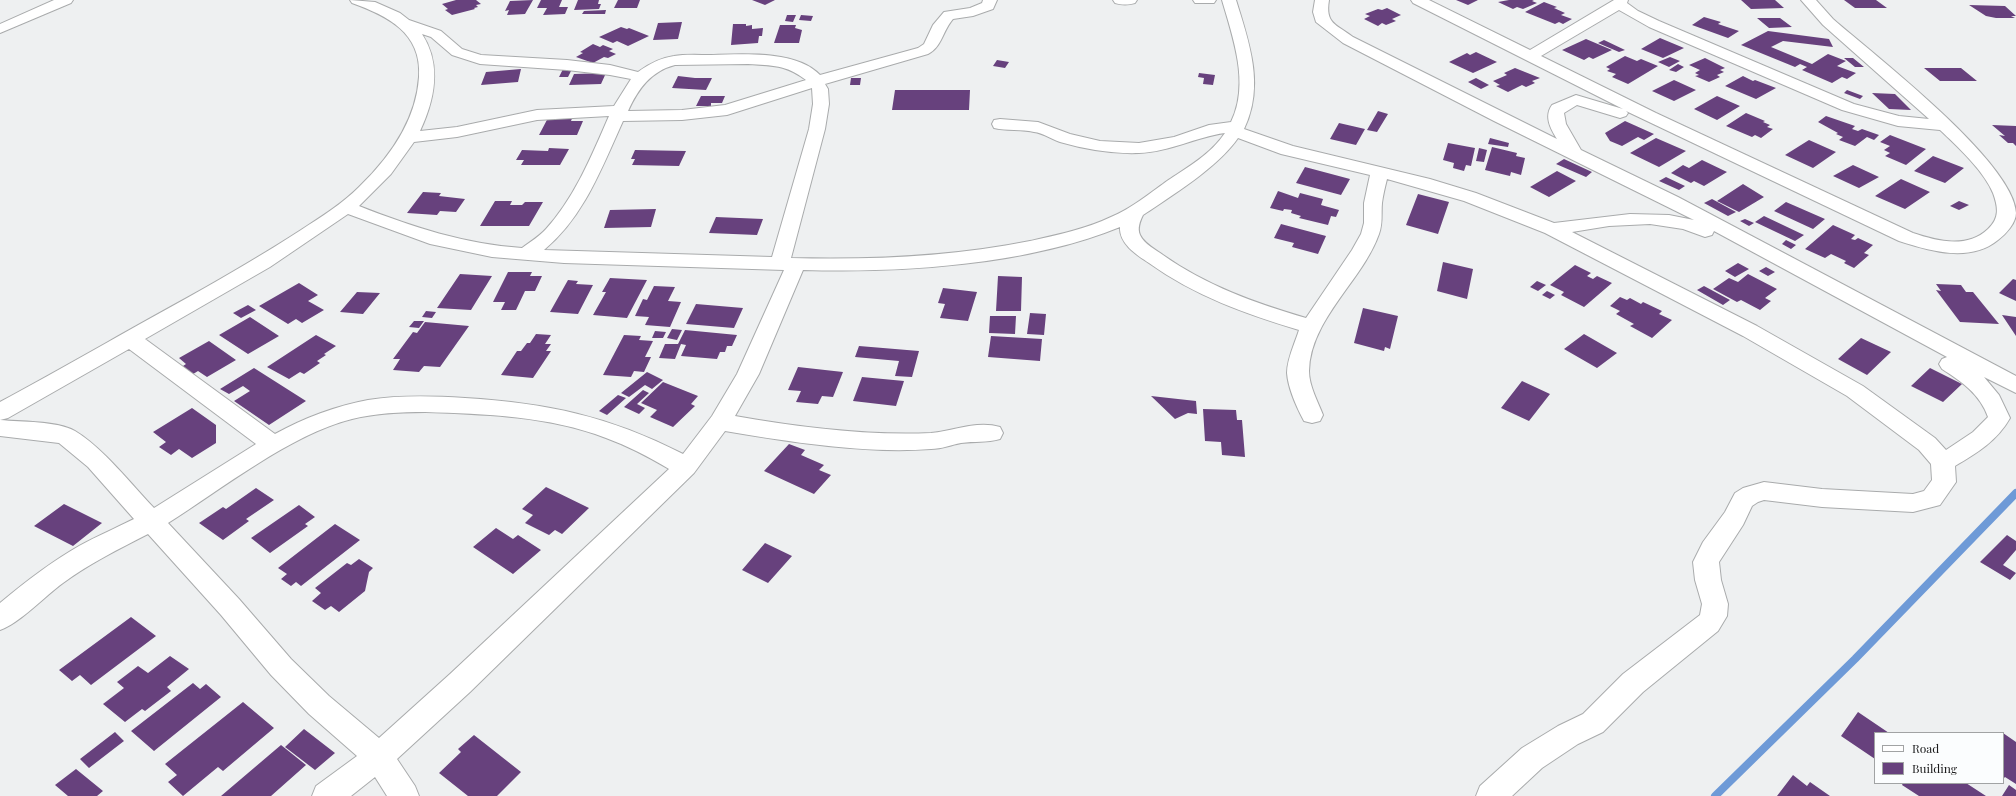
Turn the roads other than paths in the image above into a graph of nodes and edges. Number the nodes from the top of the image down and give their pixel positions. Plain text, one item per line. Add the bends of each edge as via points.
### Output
1 (66, 0) edge
2 (990, 0) edge
3 (1120, 0) edge
4 (1130, 0) edge
5 (1200, 0) edge
6 (1209, 0) edge
7 (1229, 0) edge
8 (1322, 0) edge
9 (1418, 0) edge
10 (1808, 0) edge
11 (374, 2) edge
12 (1620, 2) edge
13 (406, 24) junction
14 (0, 29) edge
15 (1530, 56) junction
16 (640, 77) junction
17 (817, 82) junction
18 (618, 114) junction
19 (1650, 116) junction
20 (1000, 124) dead end
21 (1945, 125) junction
22 (1236, 128) junction
23 (408, 138) junction
24 (1573, 152) junction
25 (1380, 172) junction
26 (346, 207) junction
27 (1136, 210) junction
28 (2010, 218) edge
29 (1552, 229) junction
30 (527, 254) junction
31 (788, 264) junction
32 (1311, 327) junction
33 (130, 339) junction
34 (2016, 385) edge
35 (0, 412) edge
36 (1312, 415) dead end
37 (720, 422) junction
38 (0, 428) edge
39 (992, 433) dead end
40 (274, 445) junction
41 (1942, 462) junction
42 (686, 466) junction
43 (151, 522) junction
44 (0, 619) edge
45 (379, 757) junction
46 (327, 796) edge
47 (404, 796) edge
48 (1491, 796) edge

1 - 14 street
2 - 17 street via 988,6 973,12 949,15 940,25 930,47 925,50
3 - 4 street
5 - 6 street
7 - 22 street via 1245,51 1247,87 1245,105
8 - 24 street via 1320,12 1324,22 1348,40 1500,118
9 - 15 street
10 - 21 street via 1828,22
11 - 13 street
12 - 15 street
12 - 21 street via 1634,14 1654,24 1848,107 1898,121
13 - 16 street via 431,32 457,52 480,59 567,65 610,70
13 - 23 street via 422,47 427,66 427,89 415,126
15 - 19 street
16 - 17 street via 660,64 675,60 741,59 790,64 805,70
16 - 18 street via 631,88
17 - 18 street via 706,114
17 - 31 street via 820,89 817,129
18 - 23 street via 537,115 512,118 457,132
18 - 30 street via 587,181 566,217 552,234
19 - 24 street via 1621,113 1580,101 1566,104 1557,110 1557,121
19 - 28 street via 1906,237 1930,244 1947,248 1964,247 1986,240
20 - 22 street via 1038,127 1065,138 1100,146 1139,148 1209,130
21 - 28 street via 1979,159 2003,194
22 - 25 street via 1287,150
22 - 27 street via 1209,161
23 - 26 street via 374,182
24 - 34 street via 1679,205
25 - 29 street via 1470,197
25 - 32 street via 1372,203 1373,223 1370,234
26 - 30 street via 428,237 466,246
26 - 33 street via 260,265
27 - 31 street via 1117,221 1074,236 1013,251 949,260 869,265
27 - 32 street via 1130,225 1132,238 1144,251 1169,269 1227,300
29 - 41 street via 1688,298 1855,390 1927,444
29 - 41 street via 1644,219 1679,222 1699,228 1934,353 1971,377 1986,391 1996,407 1999,418 1987,434
30 - 31 street
31 - 37 street via 748,374
32 - 36 street via 1298,372
33 - 35 street
33 - 40 street
37 - 39 street via 779,432 872,440 932,441 960,435
37 - 42 street
38 - 43 street via 52,432 67,437 96,461
40 - 42 street via 333,417 363,409 389,405 442,405 532,412 570,419 604,428 650,446
40 - 43 street
41 - 48 street via 1944,482 1932,498 1913,503 1822,498 1764,491 1751,494 1743,500 1706,562 1715,604 1714,616 1709,623 1633,683 1593,723 1568,735 1532,758
42 - 45 street via 460,683
43 - 44 street via 70,564
43 - 45 street via 230,607 281,667 319,705
45 - 46 street
45 - 47 street

